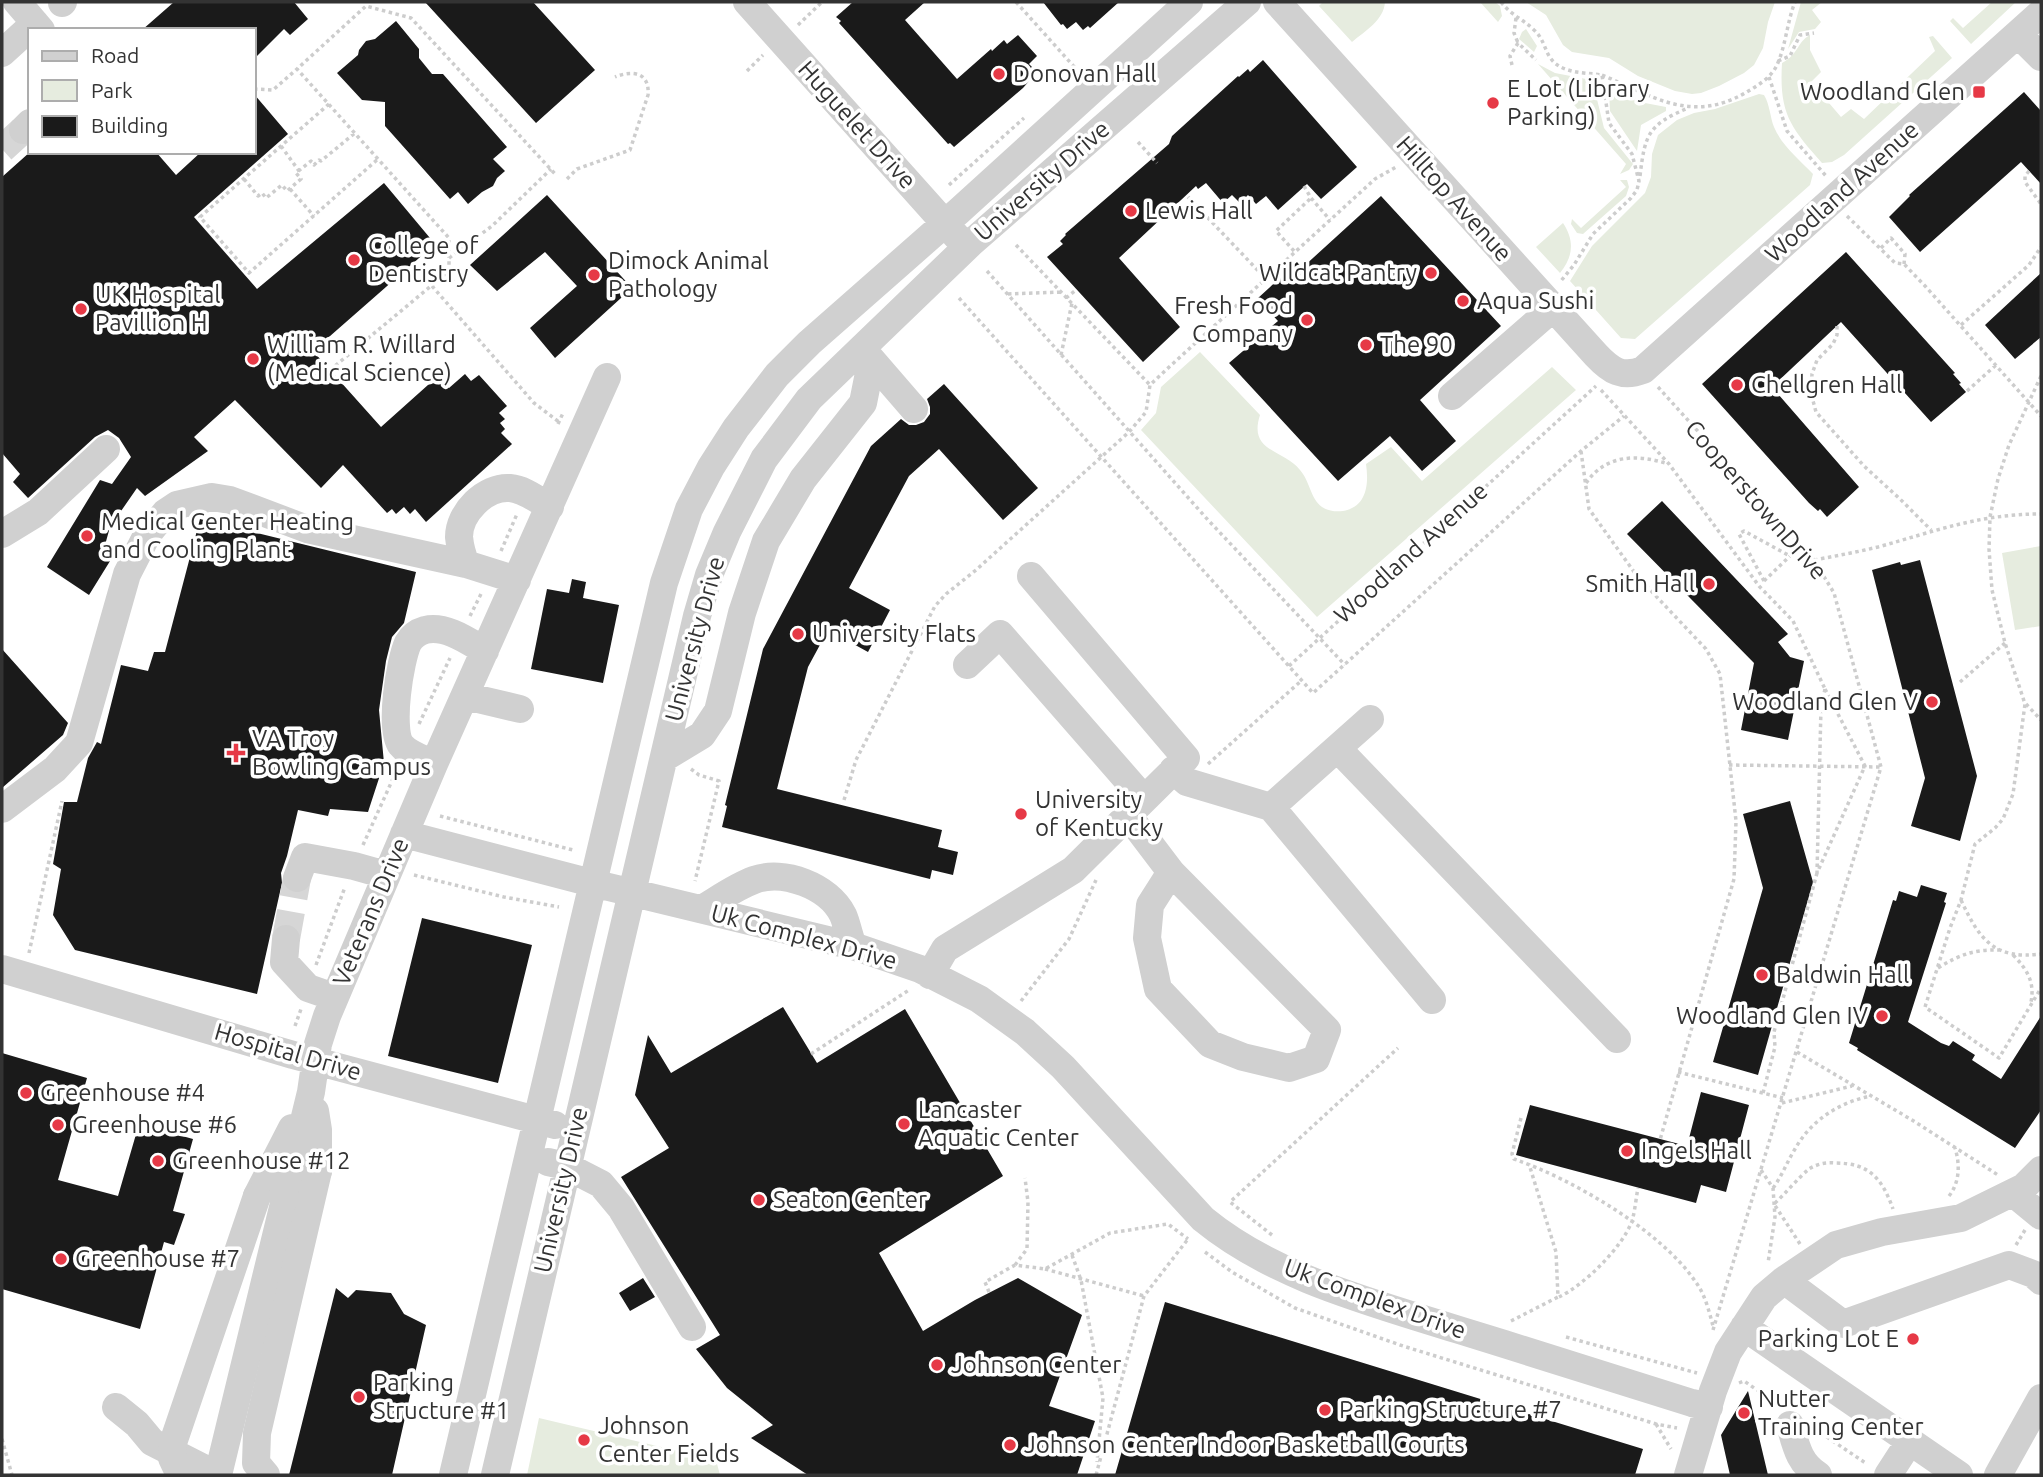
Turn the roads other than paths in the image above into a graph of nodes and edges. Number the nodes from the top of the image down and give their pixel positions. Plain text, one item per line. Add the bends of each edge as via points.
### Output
1 (747, 2) edge
2 (1189, 2) edge
3 (1247, 2) edge
4 (1277, 2) edge
5 (2041, 13) edge
6 (31, 18) edge
7 (2018, 34) junction
8 (2, 53) edge
9 (2041, 57) edge
10 (945, 223) junction
11 (967, 248) junction
12 (1556, 295) junction
13 (864, 351) junction
14 (1643, 370) joint
15 (607, 377) dead end
16 (1452, 396) dead end
17 (914, 409) dead end
18 (106, 449) dead end
19 (550, 507) junction
20 (2, 534) edge
21 (466, 564) junction
22 (1031, 576) dead end
23 (517, 580) junction
24 (485, 651) junction
25 (967, 665) dead end
26 (465, 696) junction
27 (520, 709) dead end
28 (1370, 719) dead end
29 (1338, 749) junction
30 (675, 761) junction
31 (434, 764) junction
32 (1173, 770) junction
33 (1135, 806) junction
34 (1270, 807) junction
35 (2, 809) edge
36 (404, 834) junction
37 (1171, 872) junction
38 (400, 875) junction
39 (297, 878) tunnel mouth
40 (593, 883) junction
41 (632, 893) junction
42 (702, 909) junction
43 (286, 939) tunnel mouth
44 (853, 946) junction
45 (14, 966) edge
46 (921, 981) junction
47 (321, 993) junction
48 (1433, 1000) dead end
49 (1617, 1039) dead end
50 (315, 1061) junction
51 (312, 1092) junction
52 (537, 1121) junction
53 (575, 1130) junction
54 (528, 1157) junction
55 (566, 1166) junction
56 (2041, 1171) edge
57 (2007, 1185) junction
58 (2034, 1221) edge
59 (1775, 1276) junction
60 (2041, 1281) edge
61 (692, 1327) dead end
62 (1744, 1327) junction
63 (2041, 1398) edge
64 (116, 1407) dead end
65 (1709, 1407) junction
66 (1790, 1425) dead end
67 (1910, 1441) junction
68 (1681, 1464) edge
69 (186, 1475) edge
70 (217, 1475) edge
71 (266, 1475) edge
72 (453, 1475) edge
73 (495, 1475) edge
74 (1818, 1475) edge
75 (1888, 1475) edge
76 (1959, 1475) edge
77 (1998, 1475) edge

1 - 10 street, Huguelet Drive
2 - 10 street, University Drive
3 - 11 street, University Drive
4 - 12 street, Hilltop Avenue
5 - 7 street, Woodland Avenue
6 - 8 street
7 - 9 street
7 - 14 street, Woodland Avenue
10 - 11 street, Huguelet Drive
10 - 40 street, University Drive via 777,375 711,467 689,509 664,583
11 - 13 street, University Drive
12 - 14 street, Hilltop Avenue via 1608,368 1626,375
12 - 16 street
13 - 17 street
13 - 30 street via 869,373 863,403 803,479 766,541 742,613 718,711 702,735
13 - 30 street, University Drive via 809,399 764,459 727,532 697,616
15 - 19 street, Veterans Drive
18 - 20 street via 38,512
19 - 21 street via 510,488 485,495 469,510 461,527
19 - 23 street, Veterans Drive
21 - 23 street
21 - 35 street via 307,529 230,500 212,497 177,505 156,522 127,574 79,743 55,769
22 - 32 street via 1186,758
23 - 24 street, Veterans Drive
24 - 26 street, Veterans Drive
24 - 31 street via 460,636 429,629 408,643 395,722 397,737 407,750
25 - 33 street via 1000,634
26 - 27 street
26 - 31 street, Veterans Drive
28 - 29 street
29 - 34 street
29 - 49 street
30 - 41 street, University Drive
31 - 36 street, Veterans Drive
32 - 33 street
32 - 34 street via 1187,782
33 - 37 street
33 - 46 street via 1073,870 945,949
34 - 48 street
36 - 38 street, Veterans Drive
36 - 40 street, Uk Complex Drive
37 - 37 street via 1150,905 1147,938 1158,989 1210,1044 1289,1068 1316,1059 1326,1030
38 - 39 street via 305,857
38 - 47 street, Veterans Drive
40 - 41 street, Uk Complex Drive
40 - 52 street, University Drive
41 - 42 street, Uk Complex Drive
41 - 53 street, University Drive
42 - 44 street, Uk Complex Drive
42 - 44 street via 757,878 786,877 812,886 831,901 842,914
43 - 47 street via 284,962
44 - 46 street, Uk Complex Drive
45 - 50 street, Hospital Drive
46 - 65 street, Uk Complex Drive via 978,999 1025,1032 1226,1238 1356,1297
47 - 50 street, Veterans Drive via 324,1025
50 - 51 street, Veterans Drive
50 - 52 street, Hospital Drive
51 - 69 street, bridge via 257,1196 173,1443 172,1458 179,1473
51 - 70 street, Veterans Drive
51 - 71 street, bridge via 318,1171 257,1433 256,1463
52 - 53 street, Hospital Drive
52 - 54 street, University Drive
53 - 55 street, University Drive
54 - 55 street
54 - 72 street, University Drive
55 - 61 street via 601,1184 621,1208
55 - 73 street, University Drive
56 - 57 street via 2024,1187
57 - 58 street
57 - 59 street via 1961,1218 1836,1245
59 - 60 street via 1843,1324 2009,1265
59 - 62 street
62 - 65 street via 1728,1352
62 - 67 street
63 - 77 street
64 - 70 street via 152,1442
65 - 68 street
66 - 74 street via 1800,1458
67 - 75 street
67 - 76 street

